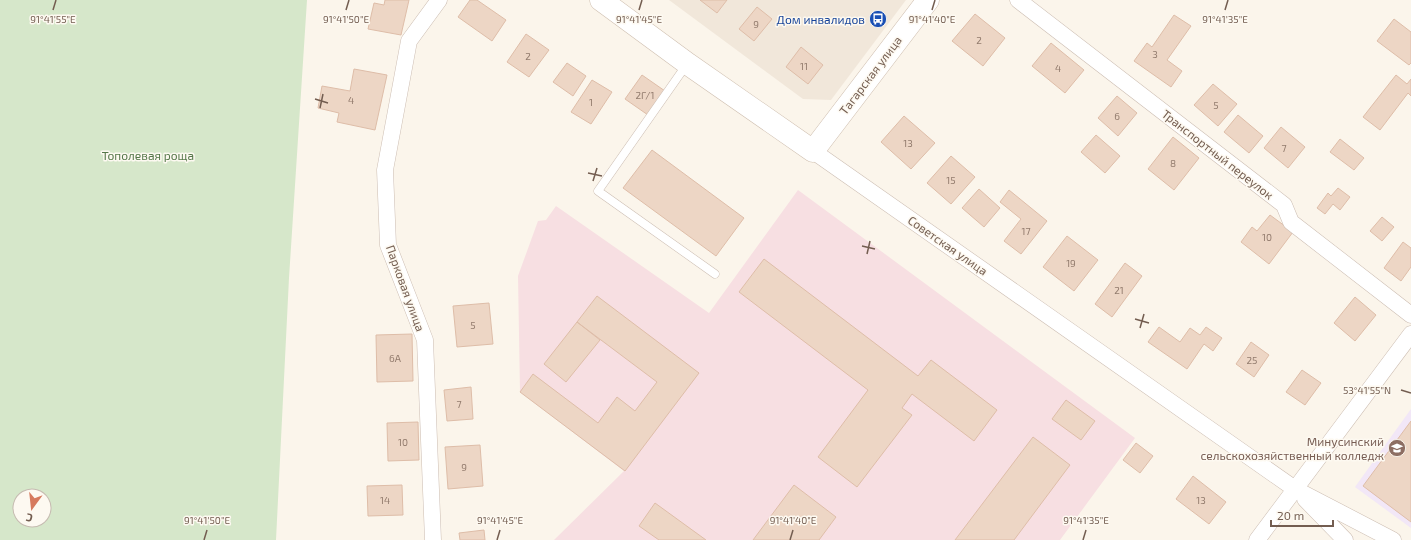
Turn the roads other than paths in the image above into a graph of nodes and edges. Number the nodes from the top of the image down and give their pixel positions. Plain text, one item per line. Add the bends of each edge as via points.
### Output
1 (439, 0) edge
2 (601, 0) edge
3 (928, 0) edge
4 (1018, 0) edge
5 (688, 64) junction
6 (813, 151) junction
7 (715, 274) dead end
8 (1411, 315) edge
9 (1411, 334) edge
10 (1295, 489) junction
11 (433, 540) edge
12 (1257, 540) edge
13 (1345, 540) edge
14 (1393, 540) edge

1 - 11 street, Парковая улица via 409,41 385,170 388,245 425,340
2 - 5 street, Советская улица
3 - 6 street, Тагарская улица
4 - 8 street, Транспортный переулок via 1284,205 1291,222
5 - 6 street, Советская улица
5 - 7 lane via 598,191
6 - 10 street, Советская улица
9 - 10 street
10 - 12 street
10 - 13 street, Советская улица
10 - 14 street, Советская улица

